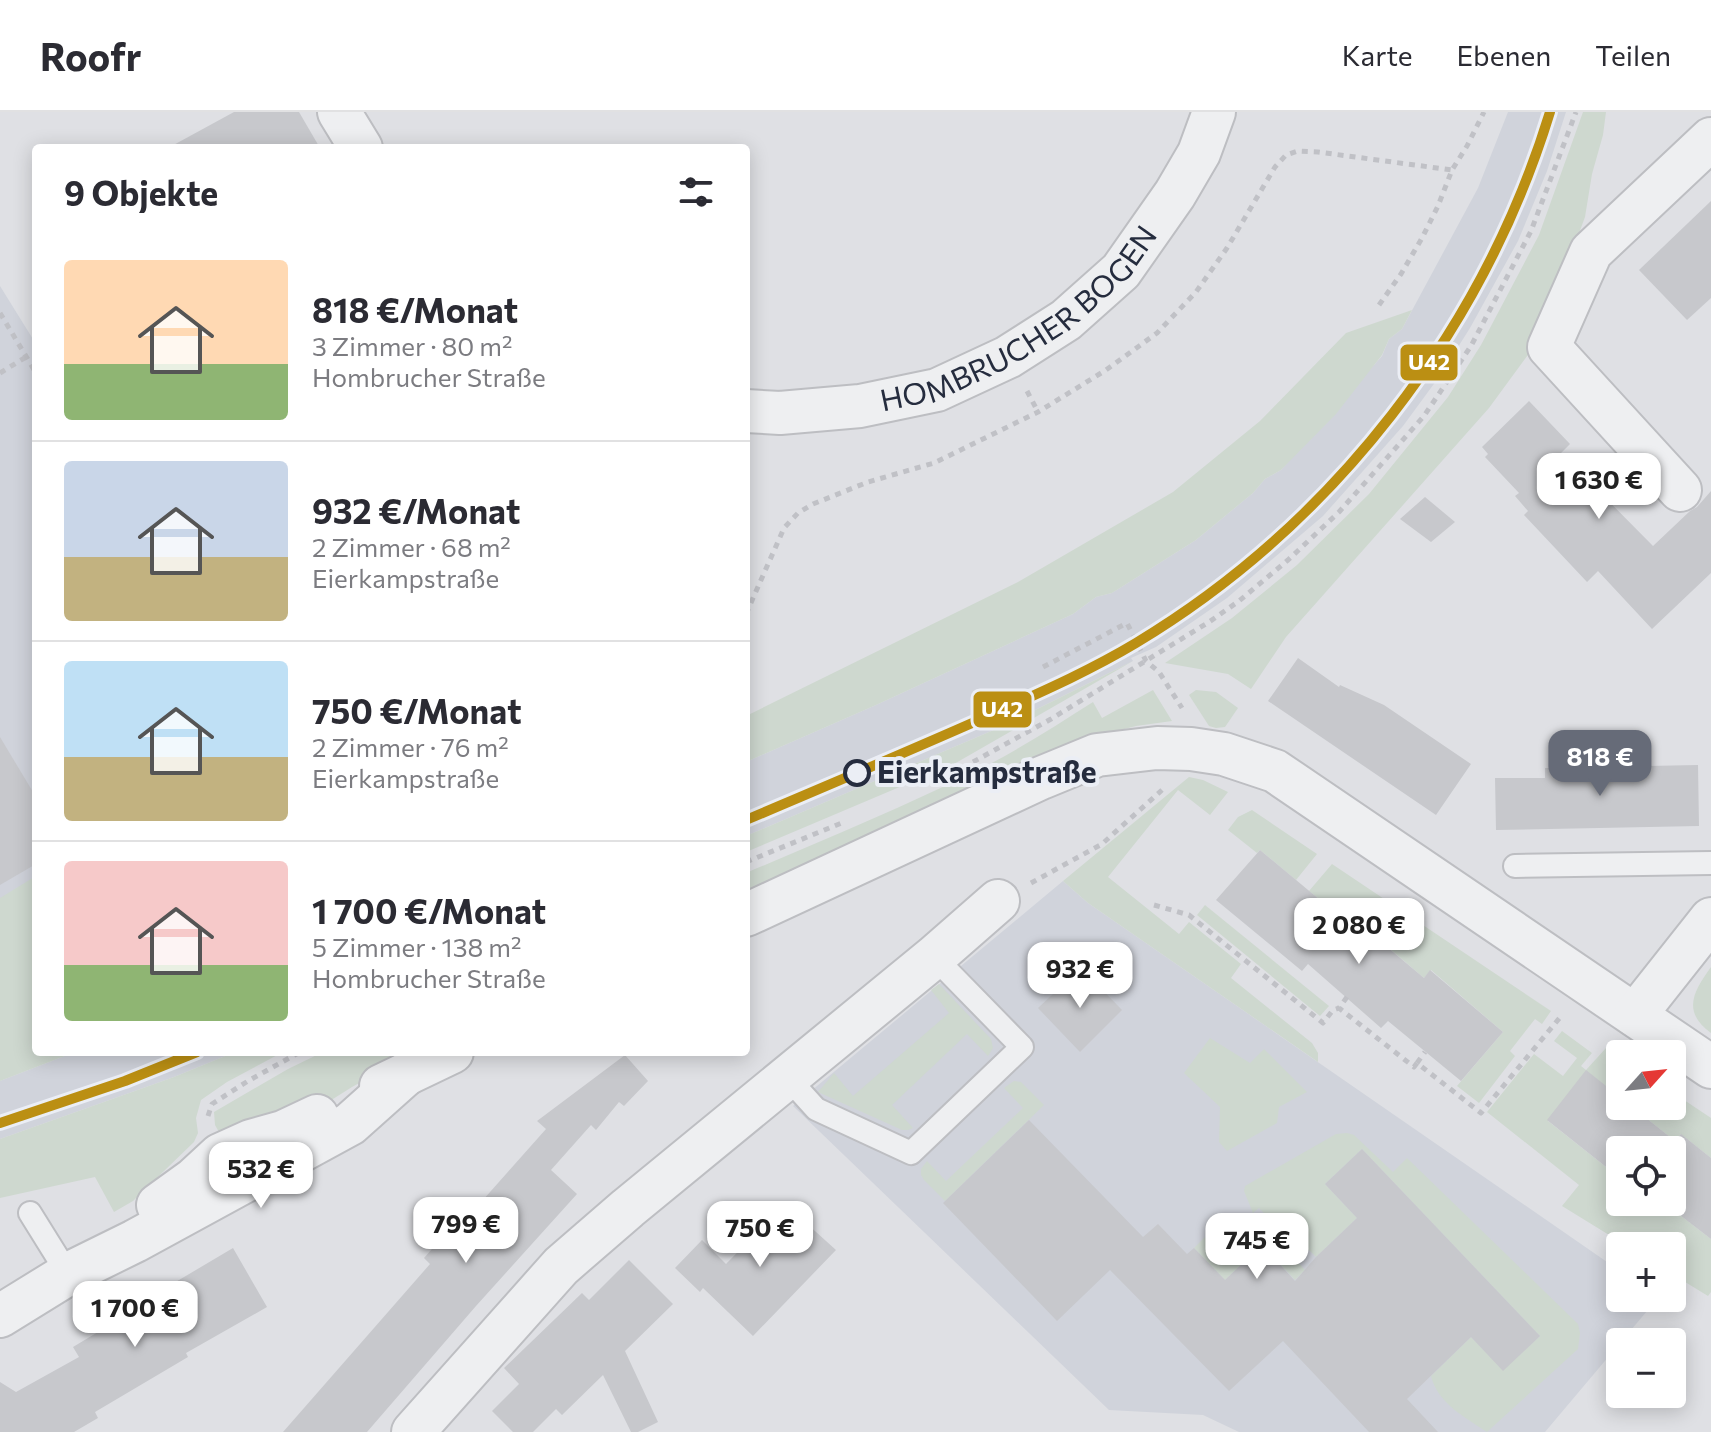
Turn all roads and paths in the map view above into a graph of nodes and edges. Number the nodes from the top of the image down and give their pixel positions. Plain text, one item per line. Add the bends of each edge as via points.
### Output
1 (339, 112) edge
2 (1214, 112) edge
3 (1484, 112) edge
4 (1576, 112) edge
5 (1711, 139) edge
6 (359, 144) edge
7 (1379, 305) dead end
8 (0, 313) edge
9 (26, 357) junction
10 (32, 367) edge
11 (0, 373) edge
12 (750, 411) edge
13 (1680, 490) dead end
14 (1146, 661) junction
15 (1043, 667) dead end
16 (1191, 749) junction
17 (967, 765) dead end
18 (856, 816) dead end
19 (750, 860) edge
20 (1711, 863) edge
21 (1515, 866) dead end
22 (998, 901) joint
23 (1154, 905) dead end
24 (750, 913) edge
25 (1711, 919) edge
26 (934, 957) junction
27 (1588, 983) junction
28 (1347, 997) dead end
29 (1339, 1008) junction
30 (1635, 1015) junction
31 (1425, 1052) dead end
32 (444, 1056) edge
33 (1417, 1063) junction
34 (1711, 1067) edge
35 (788, 1078) junction
36 (30, 1213) dead end
37 (68, 1274) junction
38 (0, 1316) edge
39 (413, 1432) edge

1 - 6 street
2 - 12 street, HOMBRUCHER BOGEN via 1199,153 1121,271 1066,320 1020,350 937,390 860,406
3 - 7 path via 1422,238
4 - 14 path via 1531,231 1471,346 1424,416 1339,512 1288,560 1239,601
5 - 13 street via 1591,252 1549,347
8 - 9 path
9 - 10 path
9 - 11 path
14 - 15 path via 1127,623
14 - 16 path via 1159,672 1191,723
14 - 17 path
16 - 22 path via 1178,775 1102,844
16 - 24 street via 1097,755
16 - 27 street via 1275,771
18 - 19 path
20 - 21 lane
22 - 26 street
23 - 29 path via 1189,915 1323,1023
25 - 30 street
26 - 35 street
26 - 35 lane via 1022,1047 911,1153 816,1109
27 - 30 street
27 - 33 path via 1481,1113
28 - 29 path
29 - 33 path via 1414,1067
30 - 34 street
31 - 33 path
32 - 37 street via 283,1132 220,1155
35 - 39 street via 561,1266
36 - 37 lane
37 - 38 street

